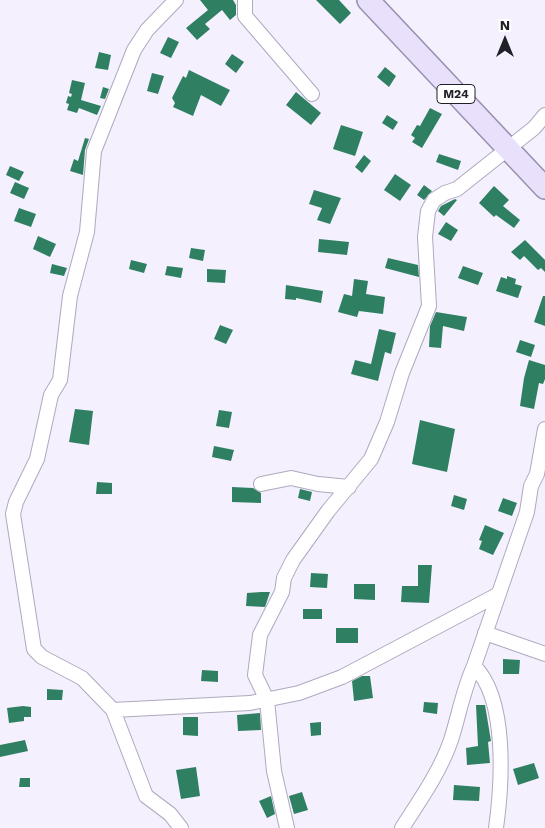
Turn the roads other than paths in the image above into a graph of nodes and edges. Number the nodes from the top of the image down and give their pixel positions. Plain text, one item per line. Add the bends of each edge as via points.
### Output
1 (176, 0) edge
2 (245, 0) edge
3 (368, 0) edge
4 (312, 94) dead end
5 (545, 115) edge
6 (507, 150) junction
7 (545, 188) edge
8 (545, 429) edge
9 (541, 472) edge
10 (260, 484) dead end
11 (350, 486) junction
12 (499, 594) junction
13 (485, 633) junction
14 (545, 654) edge
15 (474, 666) junction
16 (267, 700) junction
17 (113, 710) junction
18 (181, 828) edge
19 (287, 828) edge
20 (402, 828) edge
21 (496, 828) edge

1 - 17 street via 146,30 134,50 94,151 87,232 70,296 62,372 52,395 37,459 13,514 34,649 42,657 82,678
2 - 4 street via 245,16
3 - 6 main road, M24
5 - 6 street
6 - 7 main road, M24
6 - 11 street via 457,189 434,200 428,211 425,237 429,306 371,459
8 - 9 street
9 - 12 street via 531,486 524,521
10 - 11 street via 291,478
11 - 16 street via 293,560 284,578 282,592 260,636 255,675
12 - 13 street
12 - 16 street via 342,677 299,693
13 - 14 street
13 - 15 street
15 - 20 street via 464,688 451,741 438,771
15 - 21 street via 480,671 493,701 498,732 502,768
16 - 17 street
16 - 19 street via 274,771
17 - 18 street via 146,796 170,814

